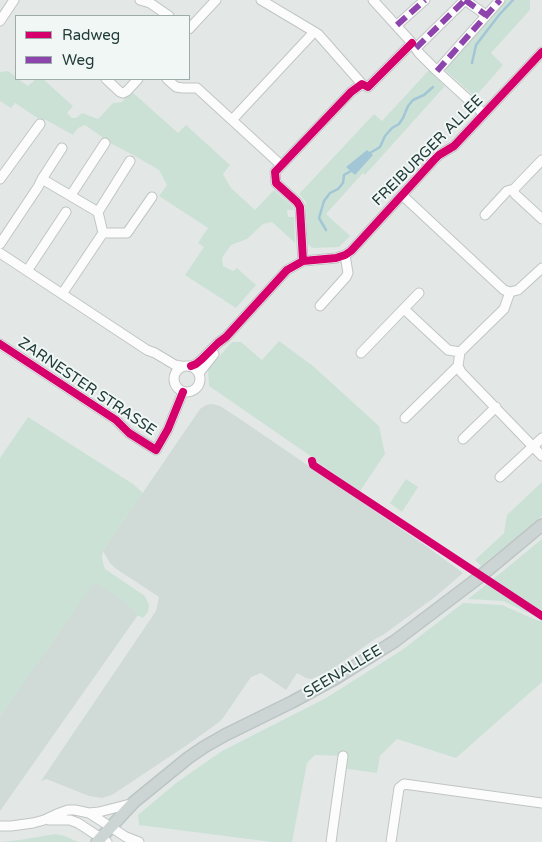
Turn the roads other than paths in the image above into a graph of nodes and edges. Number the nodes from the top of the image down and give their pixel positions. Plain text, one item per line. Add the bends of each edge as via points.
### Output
1 (14, 0) edge
2 (140, 0) edge
3 (216, 0) edge
4 (261, 0) edge
5 (374, 0) edge
6 (425, 0) edge
7 (465, 0) edge
8 (500, 0) edge
9 (168, 15) edge
10 (486, 15) junction
11 (0, 21) edge
12 (397, 25) junction
13 (190, 28) edge
14 (314, 32) junction
15 (414, 45) junction
16 (542, 52) edge
17 (437, 71) junction
18 (107, 80) edge
19 (137, 80) edge
20 (169, 80) edge
21 (362, 84) junction
22 (484, 114) junction
23 (232, 120) junction
24 (40, 124) dead end
25 (105, 143) dead end
26 (62, 148) dead end
27 (542, 160) edge
28 (130, 161) dead end
29 (281, 165) junction
30 (0, 179) edge
31 (42, 179) junction
32 (514, 189) junction
33 (71, 195) junction
34 (402, 195) junction
35 (152, 198) dead end
36 (66, 212) dead end
37 (98, 212) junction
38 (484, 216) dead end
39 (542, 219) edge
40 (104, 233) junction
41 (0, 244) edge
42 (0, 253) edge
43 (345, 255) junction
44 (303, 261) junction
45 (542, 268) edge
46 (27, 271) junction
47 (510, 292) junction
48 (419, 293) dead end
49 (62, 294) junction
50 (320, 306) dead end
51 (404, 309) junction
52 (226, 337) junction
53 (0, 344) edge
54 (147, 350) junction
55 (460, 352) junction
56 (360, 353) dead end
57 (181, 366) junction
58 (191, 366) junction
59 (458, 366) junction
60 (199, 373) junction
61 (174, 376) junction
62 (182, 392) junction
63 (496, 407) junction
64 (406, 418) dead end
65 (542, 438) edge
66 (463, 439) dead end
67 (533, 446) junction
68 (542, 456) edge
69 (500, 477) dead end
70 (542, 525) edge
71 (343, 756) dead end
72 (134, 802) junction
73 (542, 803) edge
74 (89, 813) junction
75 (44, 820) junction
76 (0, 826) edge
77 (110, 827) junction
78 (102, 841) edge
79 (139, 842) edge
80 (331, 842) edge
81 (391, 842) edge

1 - 11 street
2 - 9 street
3 - 13 street
4 - 14 street
5 - 12 street
6 - 12 street
7 - 10 street
7 - 15 street
8 - 10 street
10 - 17 street
12 - 15 street
14 - 21 street
14 - 23 street
15 - 17 street
15 - 21 street via 368,87
16 - 22 street, FREIBURGER ALLEE
17 - 22 street
18 - 19 street via 123,93
20 - 23 street via 176,86 197,88
21 - 29 street
22 - 34 street, FREIBURGER ALLEE
23 - 29 street
24 - 30 street
25 - 33 street
26 - 31 street
27 - 32 street
28 - 37 street
29 - 44 street via 275,172 276,183 300,207
31 - 33 street
31 - 41 street
32 - 38 street via 507,191
32 - 39 street via 515,194
33 - 37 street
34 - 43 street, FREIBURGER ALLEE
34 - 47 street via 504,290
35 - 40 street via 127,233
36 - 46 street
37 - 40 street
40 - 49 street
42 - 46 street
43 - 44 street
43 - 50 street via 348,273
44 - 52 street via 287,270
45 - 47 street via 518,290
46 - 49 street
47 - 55 street via 504,309
48 - 51 street
49 - 54 street
51 - 55 street via 448,350
51 - 56 street
52 - 58 street
52 - 60 street
53 - 62 street, ZARNESTER STRASSE via 156,450 168,430
54 - 57 street
54 - 61 street
55 - 59 street
57 - 58 street
57 - 61 street
58 - 60 street
59 - 63 street
59 - 64 street
60 - 62 street via 197,388
61 - 62 street via 175,385
63 - 66 street
63 - 67 street
65 - 67 street
67 - 68 street
67 - 69 street
70 - 72 main road, SEENALLEE via 402,636 304,696 204,747
71 - 80 street
72 - 74 street, SEENALLEE
72 - 77 main road, SEENALLEE
73 - 81 street via 404,784 399,788
74 - 75 street via 68,810
74 - 77 street
75 - 76 street
75 - 78 street via 70,820
77 - 78 main road, SEENALLEE
77 - 79 street

